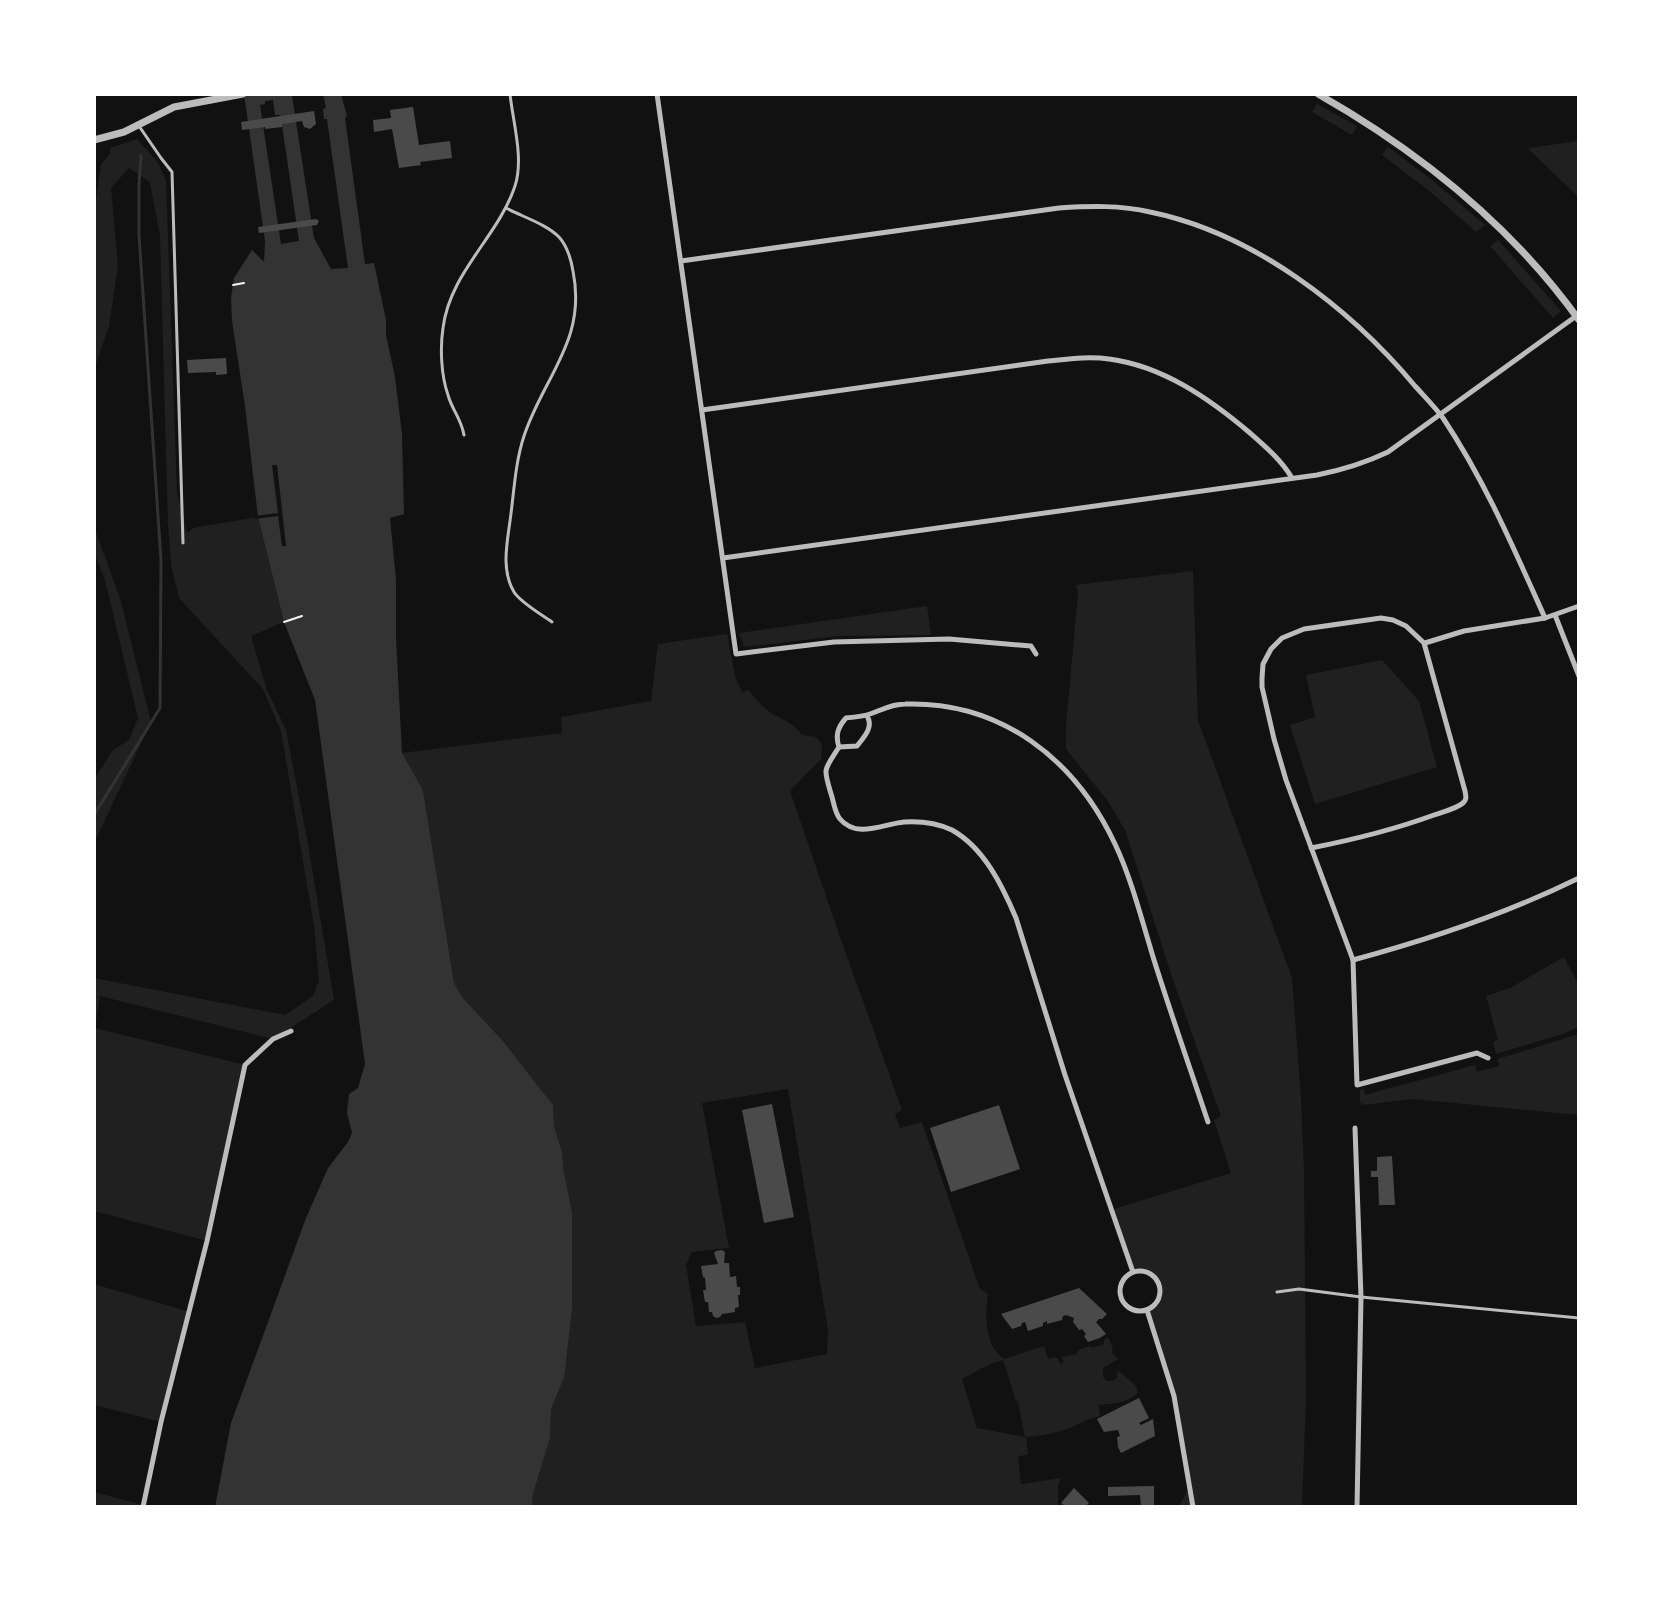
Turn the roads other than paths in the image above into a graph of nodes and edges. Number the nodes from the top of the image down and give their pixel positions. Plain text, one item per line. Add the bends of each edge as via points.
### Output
1 (243, 94) edge
2 (510, 94) edge
3 (657, 94) edge
4 (1318, 94) edge
5 (139, 124) junction
6 (94, 140) edge
7 (506, 208) junction
8 (681, 261) junction
9 (1578, 316) edge
10 (702, 410) junction
11 (1441, 415) junction
12 (464, 435) dead end
13 (1292, 478) junction
14 (183, 543) dead end
15 (723, 558) junction
16 (1579, 606) edge
17 (1555, 615) junction
18 (1545, 618) junction
19 (552, 622) dead end
20 (1424, 643) junction
21 (1036, 654) dead end
22 (1579, 676) edge
23 (867, 716) junction
24 (839, 747) junction
25 (1311, 848) junction
26 (1579, 878) edge
27 (1353, 960) junction
28 (291, 1031) dead end
29 (1488, 1058) dead end
30 (1208, 1122) dead end
31 (1355, 1128) dead end
32 (1133, 1272) junction
33 (1277, 1292) dead end
34 (1361, 1297) junction
35 (1147, 1310) junction
36 (1579, 1318) edge
37 (143, 1507) edge
38 (1193, 1507) edge
39 (1357, 1507) edge

1 - 5 street via 174,107
2 - 7 lane via 518,153
3 - 8 street
4 - 9 street via 1376,127 1458,189 1525,253
5 - 6 street
5 - 14 lane via 172,172
7 - 12 lane via 452,291 446,309 444,373
7 - 19 lane via 560,238 575,278 575,321 524,437 506,551 507,576 515,595
8 - 10 street
8 - 11 street via 1059,208 1149,211 1219,234 1300,280 1388,354
9 - 11 street
10 - 13 street via 1048,361 1111,359 1149,369 1222,409 1273,453
10 - 15 street
11 - 13 street via 1367,462
11 - 18 street via 1500,517
13 - 15 street
15 - 21 street via 736,654 834,642 949,639 1031,646
16 - 17 street
17 - 18 street
17 - 22 street
18 - 20 street
20 - 25 street via 1464,802 1412,823
20 - 25 street via 1406,626 1381,618 1293,632 1271,649 1263,664 1262,687 1286,780
23 - 24 street via 869,729 857,746
23 - 24 street via 846,718 838,727
23 - 30 street via 901,704 971,713 1018,731 1071,775 1116,845
24 - 32 street via 825,769 843,823 868,830 924,821 950,830 967,840 996,876 1016,918
25 - 27 street
26 - 27 street via 1466,926
27 - 29 street via 1357,1085 1477,1053
28 - 37 street via 273,1039 245,1065
31 - 34 street
32 - 35 street via 1122,1281 1123,1301 1134,1310
32 - 35 street via 1145,1271 1159,1284 1157,1302
33 - 34 lane via 1299,1289
34 - 36 lane
34 - 39 street
35 - 38 street via 1174,1396

